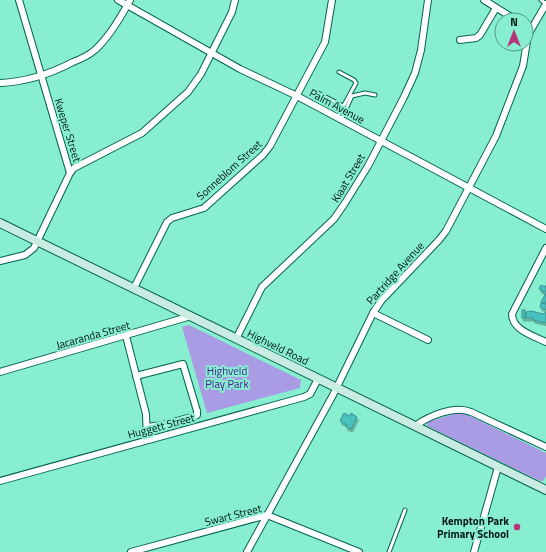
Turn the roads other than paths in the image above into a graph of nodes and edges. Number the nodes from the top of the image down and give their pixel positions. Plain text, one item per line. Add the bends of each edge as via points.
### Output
1 (19, 0) edge
2 (118, 0) edge
3 (235, 0) edge
4 (332, 0) edge
5 (428, 0) edge
6 (484, 0) edge
7 (541, 0) edge
8 (129, 2) edge
9 (546, 4) edge
10 (496, 8) junction
11 (503, 12) edge
12 (534, 20) edge
13 (460, 40) dead end
14 (525, 52) edge
15 (212, 53) junction
16 (339, 72) dead end
17 (41, 76) junction
18 (0, 83) edge
19 (318, 93) dead end
20 (375, 95) dead end
21 (297, 96) junction
22 (344, 106) junction
23 (339, 119) junction
24 (381, 140) junction
25 (70, 173) junction
26 (468, 188) junction
27 (0, 223) edge
28 (546, 229) edge
29 (38, 242) junction
30 (546, 248) edge
31 (0, 261) edge
32 (134, 288) junction
33 (373, 313) junction
34 (191, 316) junction
35 (126, 336) junction
36 (236, 339) junction
37 (428, 340) dead end
38 (546, 342) edge
39 (0, 372) edge
40 (136, 376) junction
41 (318, 379) junction
42 (336, 388) junction
43 (415, 426) junction
44 (147, 427) junction
45 (147, 440) junction
46 (546, 447) edge
47 (498, 467) junction
48 (0, 481) edge
49 (546, 489) edge
50 (405, 510) dead end
51 (267, 515) junction
52 (131, 552) edge
53 (247, 552) edge
54 (359, 552) edge
55 (389, 552) edge
56 (474, 552) edge

1 - 17 street, Kweper Street
2 - 8 street, Palm Avenue
3 - 15 street via 232,12
4 - 21 street, Sonneblom Street via 324,42
5 - 24 street, Kiaat Street via 422,50 415,73
6 - 10 street
7 - 9 lane
8 - 15 street, Palm Avenue
8 - 17 street via 94,51
9 - 12 street, Partridge Avenue
10 - 11 street
10 - 13 street via 480,35
14 - 26 street, Partridge Avenue via 514,93 496,136
15 - 21 street, Palm Avenue
15 - 25 street via 188,92 146,130 82,163
16 - 22 lane via 356,83
17 - 18 street
17 - 25 street, Kweper Street
19 - 22 lane
20 - 23 lane via 365,93 352,96
21 - 23 street, Palm Avenue
21 - 32 street, Sonneblom Street via 263,155 204,208 167,222
22 - 23 lane
23 - 24 street, Palm Avenue
24 - 26 street, Palm Avenue
24 - 36 street, Kiaat Street via 334,219 262,287
25 - 29 street, Kweper Street
26 - 28 street, Palm Avenue
26 - 33 street, Partridge Avenue via 442,236 381,301
27 - 29 street, Highveld Road
29 - 31 street, Kweper Street via 29,253
29 - 32 street, Highveld Road
30 - 38 street via 512,314 513,323 519,328
32 - 34 street, Highveld Road
33 - 37 street
33 - 42 street, Partridge Avenue
34 - 35 street, Jacaranda Street
34 - 36 street, Highveld Road
35 - 39 street, Jacaranda Street
35 - 40 street
36 - 41 street, Highveld Road
40 - 44 street
40 - 44 street via 183,364 197,411 195,416
41 - 42 street, Highveld Road
41 - 45 street, Huggett Street via 310,394 304,398
42 - 43 street, Highveld Road
42 - 51 street, Partridge Avenue
43 - 46 street via 430,417 463,409
43 - 47 street, Highveld Road
44 - 45 street
45 - 48 street, Huggett Street
47 - 49 street, Highveld Road
47 - 56 street
50 - 55 lane
51 - 52 street, Swart Street
51 - 53 street, Partridge Avenue
51 - 54 street, Swart Street

